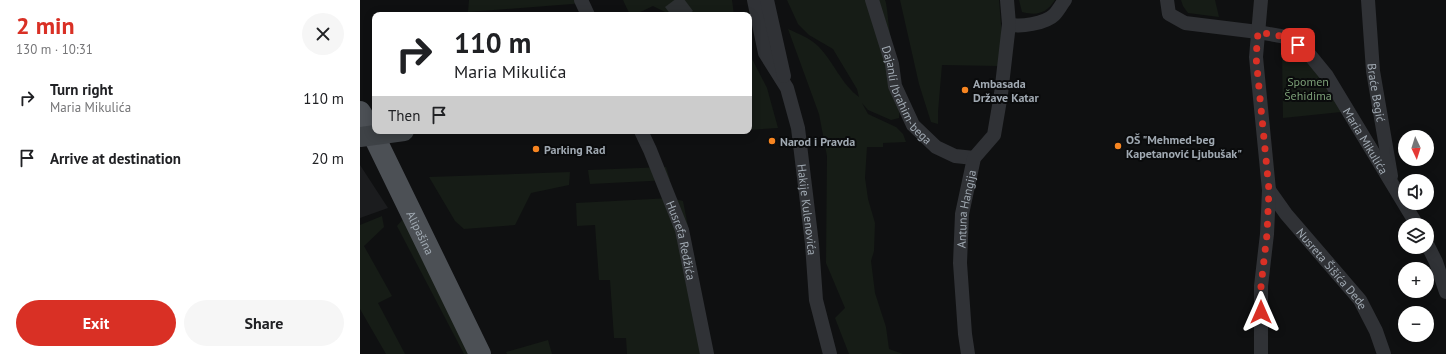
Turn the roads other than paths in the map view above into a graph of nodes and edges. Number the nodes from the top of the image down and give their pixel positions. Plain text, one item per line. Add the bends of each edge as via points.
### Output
1 (581, 0) edge
2 (754, 0) edge
3 (767, 0) edge
4 (872, 0) edge
5 (1007, 0) edge
6 (1065, 0) edge
7 (1167, 0) edge
8 (1261, 0) edge
9 (1368, 0) edge
10 (587, 12) edge
11 (1009, 24) junction
12 (1258, 32) junction
13 (787, 88) junction
14 (360, 112) edge
15 (372, 132) edge
16 (373, 134) edge
17 (382, 134) edge
18 (642, 134) edge
19 (360, 137) edge
20 (974, 158) junction
21 (1393, 184) junction
22 (1269, 190) junction
23 (1413, 218) edge
24 (1434, 252) edge
25 (1441, 260) edge
26 (1446, 292) edge
27 (480, 354) edge
28 (707, 354) edge
29 (830, 354) edge
30 (968, 354) edge
31 (1261, 354) edge
32 (1384, 354) edge

1 - 10 street
2 - 13 street, Hakije Kulenovića via 765,53
3 - 13 street
4 - 20 street, Dajanli Ibrahim-bega via 892,64 895,86 913,125 936,147 955,156
5 - 11 street, Antuna Hangija
6 - 11 street via 1053,17 1032,24
7 - 12 street, Maria Mikulića via 1169,14 1186,23
8 - 12 street
9 - 21 street, Braće Begić via 1373,70
11 - 20 street, Antuna Hangija via 994,135
12 - 21 street, Maria Mikulića via 1286,37 1309,54 1327,76
12 - 22 street via 1256,57
13 - 29 street, Hakije Kulenovića via 798,128 804,167 816,300
14 - 15 main road, Alipašina
16 - 27 main road, Alipašina
17 - 19 main road, bridge
18 - 28 street, Husrefa Redžića via 682,230
20 - 30 street, Antuna Hangija via 962,214 960,263
21 - 23 street, Maria Mikulića
22 - 31 street via 1261,286
22 - 32 street, Nusreta Šišića Dede via 1286,214 1360,300 1376,331
24 - 25 street
25 - 26 street

